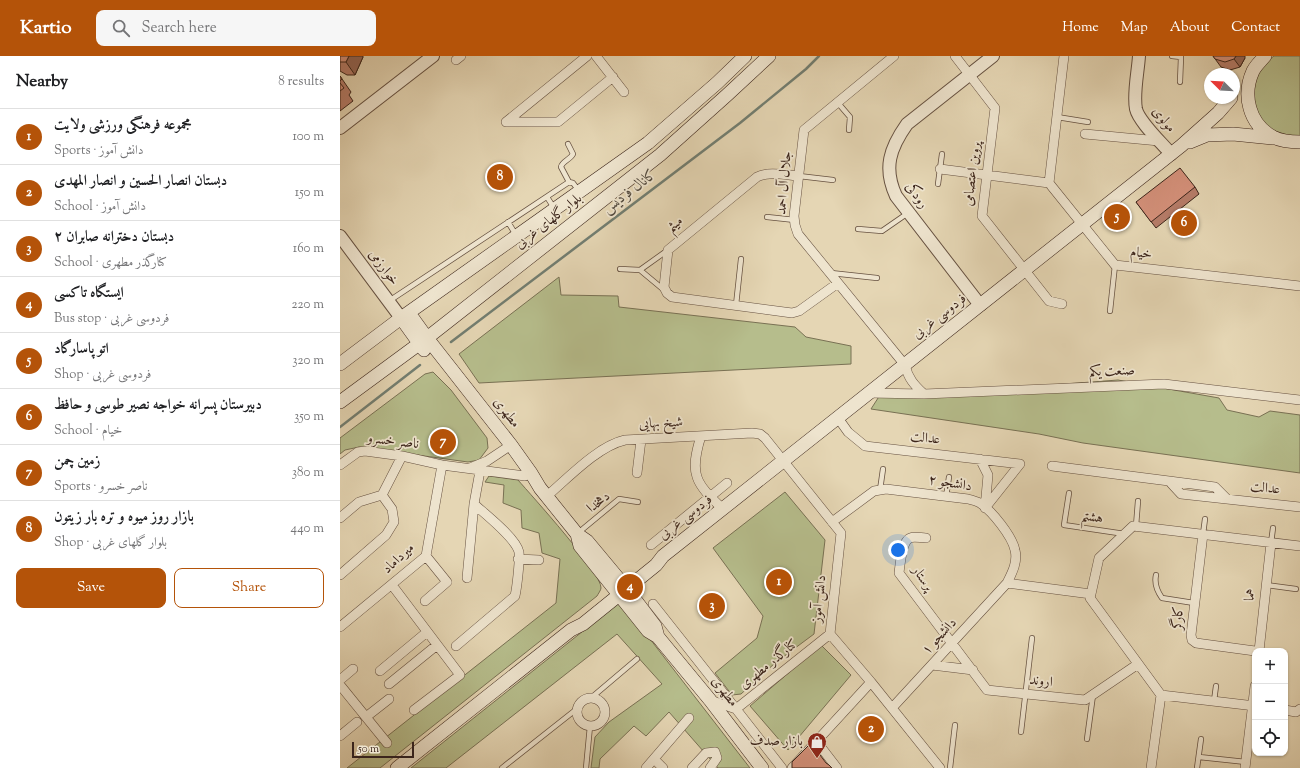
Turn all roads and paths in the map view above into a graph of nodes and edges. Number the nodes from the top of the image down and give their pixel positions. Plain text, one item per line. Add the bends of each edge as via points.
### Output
1 (433, 56) edge
2 (587, 56) edge
3 (596, 56) edge
4 (745, 56) edge
5 (769, 56) edge
6 (894, 56) edge
7 (955, 56) edge
8 (993, 56) edge
9 (1064, 56) edge
10 (1139, 56) edge
11 (1172, 56) edge
12 (1265, 56) edge
13 (1254, 70) junction
14 (970, 75) junction
15 (613, 77) junction
16 (1180, 82) dead end
17 (1240, 87) edge
18 (624, 92) dead end
19 (838, 103) junction
20 (1226, 104) edge
21 (1057, 117) junction
22 (1088, 122) dead end
23 (340, 128) edge
24 (849, 130) dead end
25 (1085, 134) dead end
26 (1274, 138) junction
27 (1159, 141) junction
28 (1297, 142) edge
29 (568, 144) dead end
30 (1176, 150) junction
31 (942, 154) dead end
32 (940, 169) junction
33 (986, 175) junction
34 (799, 176) junction
35 (833, 180) dead end
36 (569, 182) junction
37 (1049, 183) junction
38 (938, 184) dead end
39 (580, 192) junction
40 (547, 197) junction
41 (555, 210) junction
42 (909, 212) junction
43 (767, 217) dead end
44 (795, 220) junction
45 (508, 222) junction
46 (1083, 224) junction
47 (858, 229) dead end
48 (340, 236) edge
49 (517, 236) junction
50 (668, 250) junction
51 (741, 259) dead end
52 (1115, 265) junction
53 (620, 269) dead end
54 (640, 270) junction
55 (1024, 270) junction
56 (830, 273) junction
57 (877, 278) dead end
58 (838, 283) junction
59 (1300, 286) edge
60 (667, 293) junction
61 (389, 302) junction
62 (1062, 304) dead end
63 (736, 305) junction
64 (980, 305) junction
65 (1110, 311) dead end
66 (405, 315) junction
67 (443, 325) junction
68 (423, 341) junction
69 (442, 357) junction
70 (340, 363) edge
71 (904, 365) junction
72 (869, 393) junction
73 (924, 394) junction
74 (1300, 400) edge
75 (340, 402) edge
76 (838, 418) junction
77 (701, 436) junction
78 (641, 440) junction
79 (508, 447) junction
80 (402, 456) junction
81 (980, 459) junction
82 (784, 461) junction
83 (340, 465) edge
84 (442, 465) junction
85 (1052, 466) dead end
86 (469, 469) junction
87 (883, 469) dead end
88 (480, 471) junction
89 (637, 473) dead end
90 (528, 474) junction
91 (949, 477) dead end
92 (727, 483) dead end
93 (880, 490) junction
94 (543, 492) junction
95 (1069, 494) dead end
96 (382, 495) junction
97 (709, 496) junction
98 (946, 497) junction
99 (1138, 501) dead end
100 (638, 502) dead end
101 (474, 504) junction
102 (1300, 507) edge
103 (985, 508) junction
104 (723, 509) junction
105 (340, 518) edge
106 (1205, 519) dead end
107 (832, 522) junction
108 (1136, 526) junction
109 (1273, 528) dead end
110 (577, 534) junction
111 (1125, 534) junction
112 (1202, 534) junction
113 (926, 538) dead end
114 (1271, 543) junction
115 (651, 545) dead end
116 (1300, 546) edge
117 (426, 556) junction
118 (518, 559) junction
119 (540, 560) dead end
120 (340, 575) edge
121 (1156, 575) dead end
122 (467, 578) dead end
123 (1007, 583) junction
124 (392, 585) junction
125 (1266, 585) junction
126 (621, 589) junction
127 (1296, 589) dead end
128 (1091, 594) junction
129 (425, 601) dead end
130 (1194, 603) junction
131 (653, 604) dead end
132 (340, 627) edge
133 (427, 632) junction
134 (830, 634) junction
135 (1032, 638) dead end
136 (953, 643) junction
137 (437, 645) junction
138 (456, 646) dead end
139 (1259, 648) edge
140 (1252, 651) edge
141 (637, 659) dead end
142 (1138, 664) junction
143 (932, 665) junction
144 (353, 669) dead end
145 (972, 670) junction
146 (380, 671) dead end
147 (340, 680) edge
148 (871, 682) junction
149 (389, 684) dead end
150 (340, 685) edge
151 (1216, 686) dead end
152 (1026, 694) junction
153 (1093, 695) junction
154 (1160, 695) junction
155 (591, 698) junction
156 (389, 699) dead end
157 (710, 700) junction
158 (1214, 701) junction
159 (1252, 706) edge
160 (578, 708) junction
161 (892, 708) junction
162 (736, 709) junction
163 (414, 710) dead end
164 (1288, 710) edge
165 (1299, 711) edge
166 (366, 717) junction
167 (689, 718) dead end
168 (1252, 720) edge
169 (357, 722) dead end
170 (955, 725) dead end
171 (590, 726) junction
172 (1021, 732) dead end
173 (340, 736) edge
174 (1087, 739) dead end
175 (1201, 739) dead end
176 (817, 742) junction
177 (387, 743) dead end
178 (1199, 757) junction
179 (654, 759) junction
180 (1246, 765) edge
181 (397, 768) edge
182 (502, 768) edge
183 (586, 768) edge
184 (646, 768) edge
185 (663, 768) edge
186 (692, 768) edge
187 (710, 768) edge
188 (762, 768) edge
189 (782, 768) edge
190 (792, 768) edge
191 (837, 768) edge
192 (940, 768) edge
193 (950, 768) edge
194 (1151, 768) edge
195 (1197, 768) edge

1 - 23 street
2 - 15 street via 506,122 558,122
3 - 15 street
4 - 39 main road, بلوار گلهای غربی via 648,143
5 - 67 main road, بلوار گلهای غربی via 660,155
6 - 19 street, جلال آل احمد
7 - 14 street
8 - 14 street, رودکی
9 - 21 street
10 - 27 street, مولوی via 1136,111
11 - 16 lane via 1181,57
12 - 13 main road
13 - 17 main road
13 - 26 main road via 1247,98 1249,110 1255,122
14 - 33 street, پروین اعتصامی via 995,108
14 - 42 street, رودکی via 907,124 893,148 889,175 896,196
15 - 18 street
19 - 24 lane via 850,117
19 - 34 street, جلال آل احمد via 804,130
20 - 30 main road, فردوسی غربی
21 - 22 lane
21 - 37 street
25 - 27 street
26 - 28 main road
26 - 30 main road via 1234,134 1207,135
27 - 30 street, مولوی
29 - 36 lane via 573,154 560,168
30 - 46 main road, فردوسی غربی
31 - 32 lane
32 - 33 street
32 - 38 lane
33 - 37 street
33 - 55 street, پروین اعتصامی via 982,216
34 - 35 lane
34 - 44 street, جلال آل احمد
34 - 50 street, میثم via 762,174
36 - 39 lane via 574,183
36 - 40 lane
37 - 46 street, خیام
39 - 41 main road, بلوار گلهای غربی
40 - 41 lane
40 - 45 lane
41 - 49 main road, بلوار گلهای غربی
42 - 47 lane via 882,231
42 - 64 street, رودکی
43 - 44 lane
44 - 56 street, جلال آل احمد via 798,234
45 - 49 lane
45 - 61 lane
46 - 52 street, خیام
46 - 55 main road, فردوسی غربی
48 - 61 street, خوارزمی
49 - 66 main road, بلوار گلهای غربی
50 - 54 lane
50 - 60 street, میثم via 664,287
51 - 63 lane
52 - 59 street, خیام
52 - 65 lane
53 - 54 lane
54 - 60 lane
55 - 62 street, پروین اعتصامی via 1049,301
55 - 64 main road, فردوسی غربی
56 - 57 lane
56 - 58 street, جلال آل احمد
58 - 63 street via 799,311
58 - 71 street, جلال آل احمد
60 - 63 street via 672,297
61 - 66 street, خوارزمی
64 - 71 main road, فردوسی غربی
66 - 68 main road, مطهری
66 - 70 main road, بلوار گلهای غربی
67 - 68 main road, بلوار گلهای غربی
67 - 69 main road via 438,341
68 - 69 main road, مطهری
68 - 75 main road, بلوار گلهای غربی
68 - 79 main road
69 - 79 main road, مطهری
71 - 72 main road, فردوسی غربی
71 - 73 street via 914,386
72 - 73 street, صنعت یکم
72 - 76 main road, فردوسی غربی
73 - 74 street, صنعت یکم via 1164,384
76 - 81 street, عدالت via 848,432 865,446
76 - 82 main road, فردوسی غربی
77 - 78 street, شیخ بهایی
77 - 82 street, شیخ بهایی via 760,434
77 - 97 street via 696,452 695,473
78 - 89 street
78 - 94 street, شیخ بهایی via 615,443
79 - 86 street via 484,463
79 - 90 main road, مطهری
80 - 83 street, ناصر خسرو via 358,452
80 - 84 street, ناصر خسرو
80 - 96 street
81 - 103 street via 988,475
81 - 103 street, عدالت via 1020,464
82 - 104 main road, فردوسی غربی
82 - 107 street, دانش آموز
84 - 86 street, ناصر خسرو
84 - 117 street, میرداماد
85 - 102 street, عدالت via 1170,481 1181,494
86 - 88 street, ناصر خسرو
87 - 93 lane
88 - 90 street, ناصر خسرو
88 - 101 street
90 - 94 main road, مطهری
91 - 98 lane
92 - 97 street
93 - 98 street, دانشجو ۲
93 - 107 street via 874,491
94 - 110 main road, مطهری
95 - 111 lane, هشتم via 1064,525
96 - 105 street via 359,502
96 - 120 street via 392,509 394,522 386,535
97 - 104 street
97 - 115 street
98 - 103 street, دانشجو ۲ via 979,502
99 - 108 lane
100 - 110 lane, دهخدا via 619,499
101 - 118 street via 511,538 519,552
101 - 122 street
103 - 123 street, دانشجو ۲ via 1012,539 1016,552
104 - 126 main road, فردوسی غربی via 656,565
106 - 112 lane
107 - 134 street, دانش آموز via 841,533
108 - 111 street
108 - 112 street
109 - 114 lane
110 - 126 main road, مطهری via 588,541
111 - 128 street via 1099,558
112 - 114 street
112 - 130 street, کارگر
113 - 136 street, پرستار via 911,537 906,540 899,573
114 - 116 street
114 - 125 street, هما
117 - 124 street, میرداماد
117 - 129 street via 447,582
118 - 119 street
118 - 138 street via 515,596
121 - 130 lane via 1156,587 1162,598
123 - 128 street
123 - 136 street, دانشجو ۱
124 - 132 street, میرداماد
124 - 133 street
125 - 127 lane
125 - 139 street, هما
126 - 157 main road, مطهری via 655,626 658,637
126 - 181 main road, فردوسی غربی via 583,624 571,630
128 - 142 street via 1090,598
130 - 140 street, کارگر via 1192,640 1196,643
131 - 162 street, کنارگذر مطهری
133 - 137 street
133 - 146 street
134 - 148 street, دانش آموز
134 - 162 street, کنارگذر مطهری
135 - 152 lane
136 - 143 street, دانشجو ۱
136 - 145 street, اروند
137 - 149 street
137 - 163 street via 460,675
141 - 155 lane
142 - 153 street, اروند
142 - 154 street
143 - 145 street
143 - 161 street, دانشجو ۱
144 - 147 street
145 - 152 street, اروند via 987,690
148 - 161 street, دانش آموز
148 - 176 street
150 - 166 street
151 - 158 lane
152 - 153 street, اروند via 1085,700
152 - 172 lane
153 - 174 lane
154 - 158 street
154 - 194 street
155 - 160 street via 583,701
155 - 171 street via 601,701 606,710 600,724
156 - 166 street
157 - 162 street
157 - 188 main road, مطهری
158 - 159 street
160 - 171 street via 579,720
160 - 182 lane
161 - 192 street, دانش آموز
162 - 189 street
164 - 165 street
166 - 177 street
167 - 179 street
168 - 180 street
169 - 173 street
170 - 193 lane
171 - 183 lane
175 - 178 lane
176 - 190 street
176 - 191 street
178 - 180 lane
178 - 195 lane
179 - 184 street
179 - 185 street
186 - 187 street via 706,754 715,752 717,758

